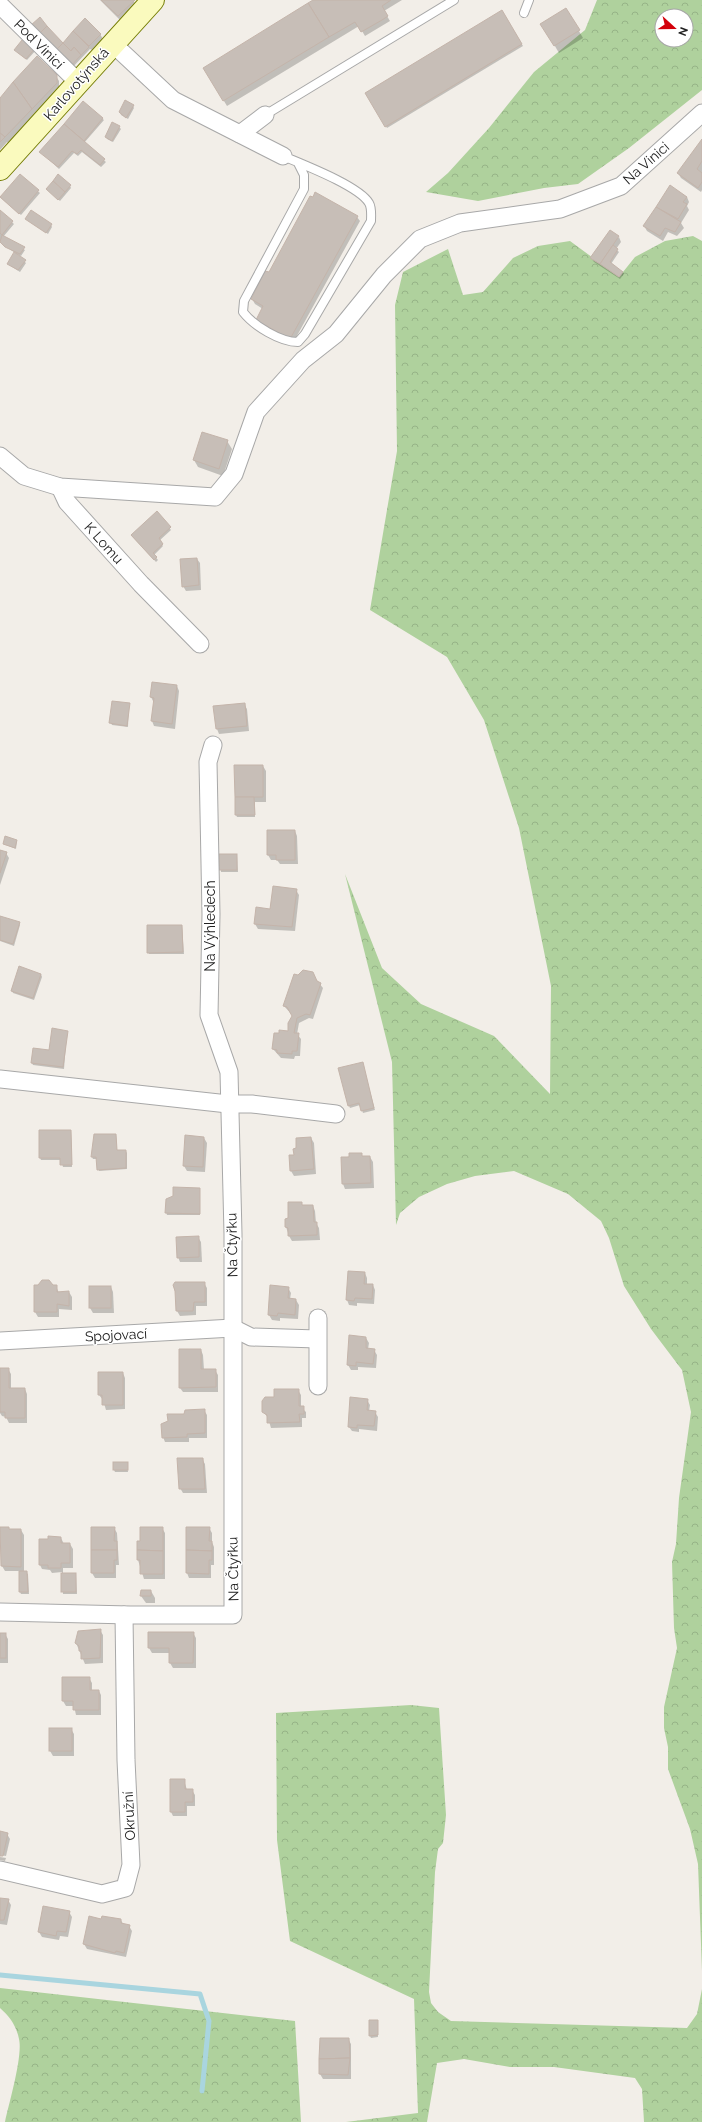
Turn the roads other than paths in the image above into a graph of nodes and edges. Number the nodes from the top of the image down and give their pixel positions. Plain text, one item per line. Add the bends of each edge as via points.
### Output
1 (153, 0) edge
2 (454, 0) edge
3 (529, 0) edge
4 (0, 5) edge
5 (524, 14) dead end
6 (112, 44) junction
7 (79, 82) junction
8 (702, 113) edge
9 (265, 115) joint
10 (240, 134) junction
11 (291, 159) junction
12 (0, 169) edge
13 (0, 456) edge
14 (60, 487) junction
15 (200, 644) dead end
16 (213, 745) dead end
17 (0, 1079) edge
18 (228, 1104) junction
19 (336, 1114) dead end
20 (318, 1318) dead end
21 (233, 1328) junction
22 (317, 1339) junction
23 (0, 1341) edge
24 (318, 1386) dead end
25 (0, 1612) edge
26 (124, 1615) junction
27 (0, 1870) edge

1 - 6 main road, Karlovotýnská
2 - 9 lane
3 - 5 lane
4 - 7 street, Pod Vinicí
6 - 7 main road, Karlovotýnská
6 - 10 street via 173,100
7 - 12 main road, Karlovotýnská
8 - 14 street, Na Vinici via 621,186 560,209 460,223 420,239 384,275 336,334 303,360 256,412 234,474 215,497
9 - 10 street
10 - 11 street
11 - 11 lane via 361,192 370,204 371,221 306,334 298,342 288,342 250,320 243,312 244,301 304,189 304,175
13 - 14 street via 24,476
14 - 15 street, K Lomu via 67,502 141,584
16 - 18 street, Na Výhledech via 208,762 211,914 209,1015 229,1072
17 - 18 street
18 - 19 street via 252,1104
18 - 21 street, Na Čtyřku via 233,1234
20 - 22 street
21 - 22 street via 251,1337
21 - 23 street, Spojovací
21 - 26 street, Na Čtyřku via 234,1615
22 - 24 street
25 - 26 street
26 - 27 street, Okružní via 126,1760 131,1865 125,1888 102,1894

